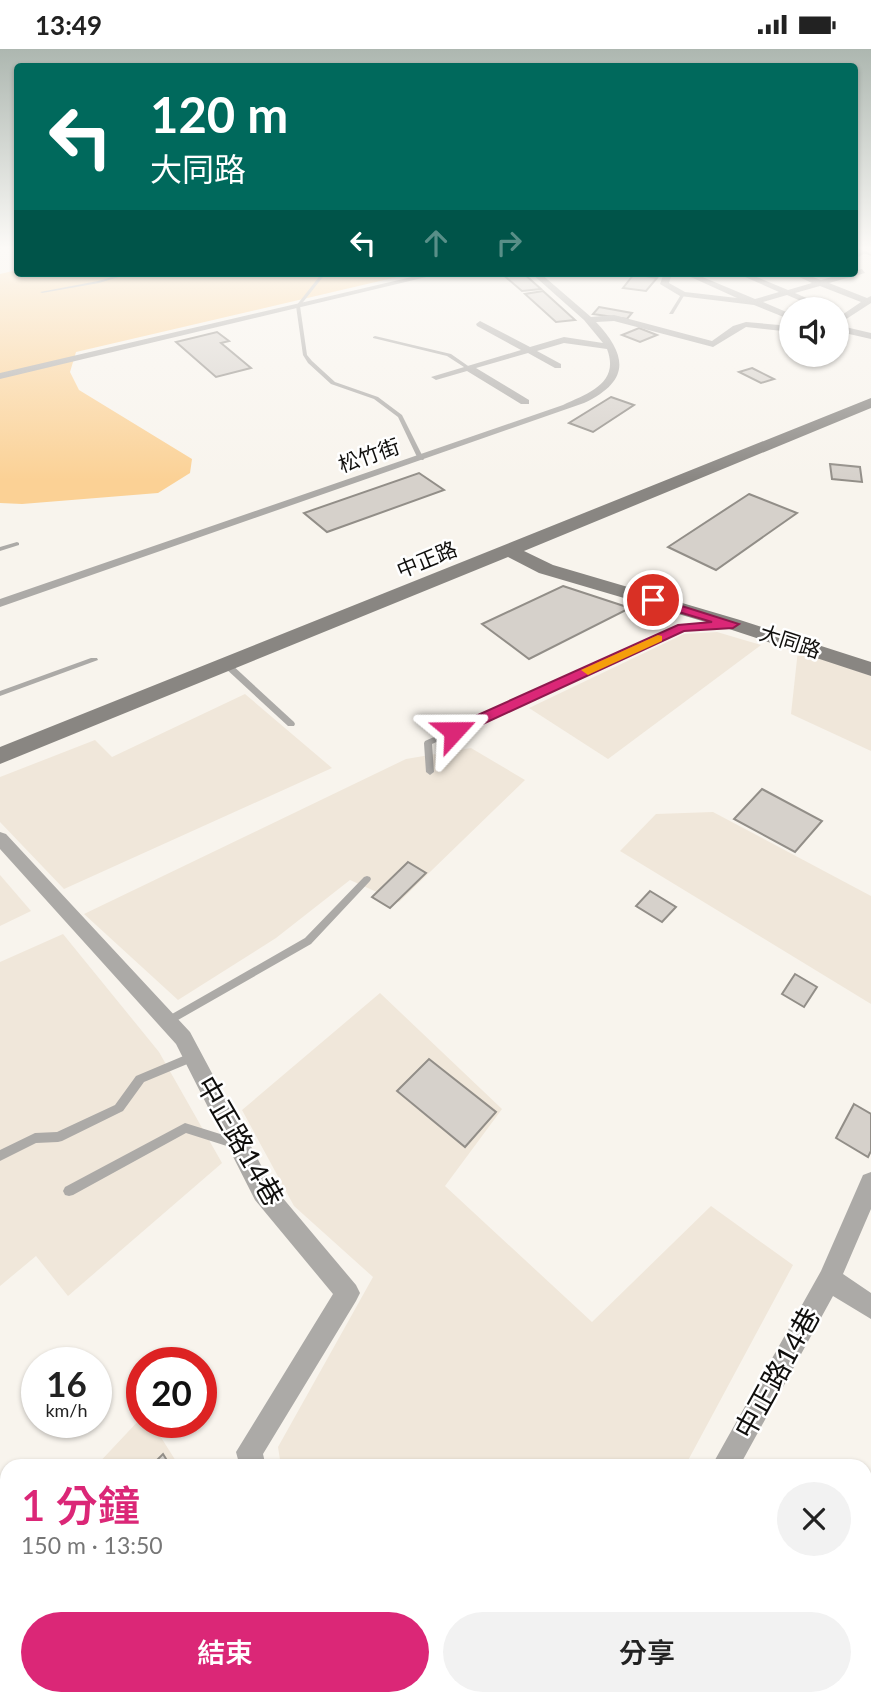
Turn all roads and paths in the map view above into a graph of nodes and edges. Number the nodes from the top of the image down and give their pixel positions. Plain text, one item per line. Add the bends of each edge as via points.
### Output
1 (212, 326) edge
2 (301, 326) edge
3 (484, 326) edge
4 (593, 326) edge
5 (646, 326) edge
6 (737, 326) edge
7 (849, 330) edge
8 (871, 336) edge
9 (375, 337) dead end
10 (611, 347) junction
11 (528, 350) junction
12 (558, 366) dead end
13 (469, 368) junction
14 (0, 376) edge
15 (436, 377) dead end
16 (525, 402) dead end
17 (871, 403) edge
18 (421, 459) junction
19 (17, 544) dead end
20 (0, 549) edge
21 (509, 551) junction
22 (0, 603) edge
23 (733, 624) junction
24 (94, 660) dead end
25 (227, 666) junction
26 (871, 669) edge
27 (0, 694) edge
28 (291, 724) dead end
29 (0, 756) edge
30 (430, 772) dead end
31 (0, 838) edge
32 (367, 879) dead end
33 (168, 1021) junction
34 (193, 1057) junction
35 (238, 1144) junction
36 (0, 1156) edge
37 (871, 1183) edge
38 (69, 1191) dead end
39 (829, 1279) junction
40 (871, 1307) edge
41 (251, 1459) edge
42 (728, 1459) edge

1 - 14 street
2 - 18 lane via 310,362 334,383 376,398 400,416
3 - 11 street
4 - 10 street
5 - 6 street via 713,344
7 - 8 street
9 - 13 lane via 449,355
10 - 11 street via 565,340
10 - 18 street, 松竹街 via 615,372 601,390 567,407
11 - 12 street
11 - 13 street
13 - 15 street
13 - 16 street
17 - 21 main road, 中正路
18 - 22 street, 松竹街
19 - 20 lane
21 - 23 main road, 大同路 via 546,569
21 - 25 main road, 中正路
23 - 26 main road, 大同路
23 - 30 lane via 682,628 428,743
24 - 27 lane
25 - 28 lane
25 - 29 main road, 中正路
31 - 33 street, 中正路14巷
32 - 33 lane via 308,941
33 - 34 street, 中正路14巷
34 - 35 street, 中正路14巷
34 - 36 lane via 140,1079 120,1108 58,1137 35,1138
35 - 38 lane via 185,1128
35 - 41 street, 中正路14巷 via 263,1192 348,1293 250,1452
37 - 39 street, 中正路14巷
39 - 40 street, 中正路14巷
39 - 42 street, 中正路14巷

